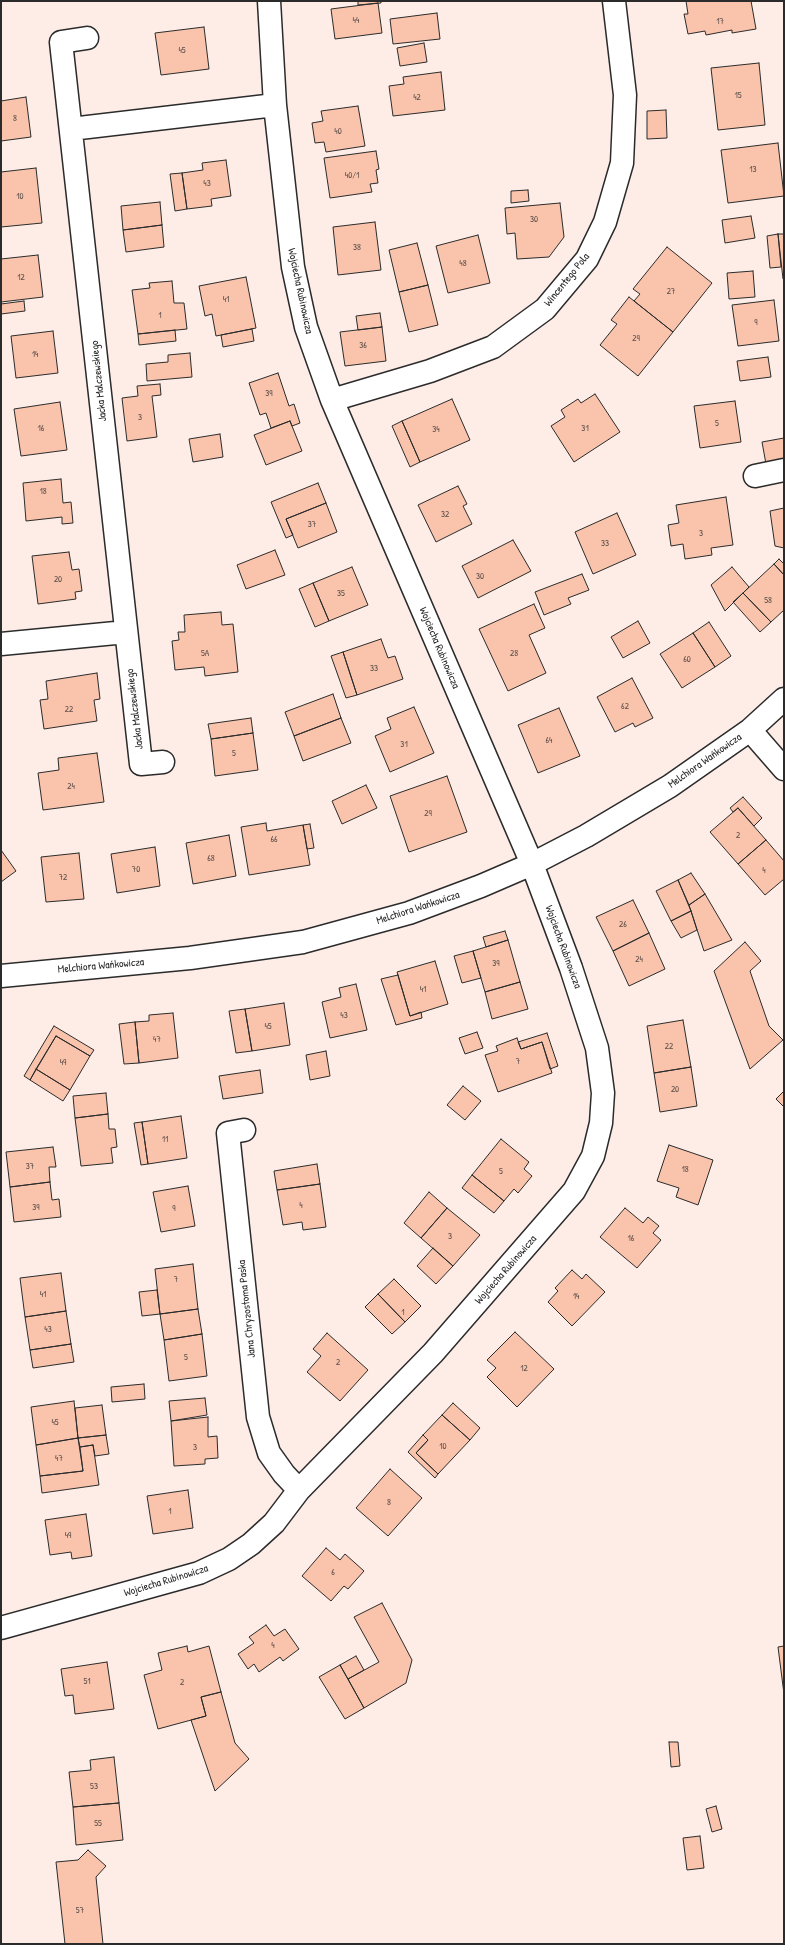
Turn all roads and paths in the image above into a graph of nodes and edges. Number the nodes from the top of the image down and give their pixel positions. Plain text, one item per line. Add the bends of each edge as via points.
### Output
1 (269, 1) edge
2 (614, 1) edge
3 (87, 38) dead end
4 (275, 105) junction
5 (71, 129) junction
6 (332, 400) junction
7 (784, 470) edge
8 (755, 476) dead end
9 (126, 632) junction
10 (1, 644) edge
11 (784, 699) edge
12 (750, 730) junction
13 (163, 762) dead end
14 (784, 769) edge
15 (532, 864) junction
16 (1, 976) edge
17 (244, 1130) dead end
18 (299, 1490) junction
19 (1, 1628) edge

1 - 4 street, Wojciecha Rubinowicza
2 - 6 street, Wincentego Pola via 625,95 622,163 605,222 587,259 545,309 493,347 430,371
3 - 5 street, Jacka Malczewskiego via 61,42
4 - 5 street
4 - 6 street, Wojciecha Rubinowicza via 293,267 306,327
5 - 9 street, Jacka Malczewskiego
6 - 15 street, Wojciecha Rubinowicza
7 - 8 street
9 - 10 street
9 - 13 street, Jacka Malczewskiego via 141,764
11 - 12 street, Melchiora Wańkowicza
12 - 14 street
12 - 15 street, Melchiora Wańkowicza via 670,786 586,836
15 - 16 street, Melchiora Wańkowicza via 409,913 303,942 190,958
15 - 18 street, Wojciecha Rubinowicza via 571,968 597,1048 603,1093 601,1123 593,1156 574,1191 433,1353
17 - 18 street, Jana Chryzostoma Paska via 228,1133 258,1417 269,1453
18 - 19 street, Wojciecha Rubinowicza via 274,1523 251,1544 229,1559 200,1572

